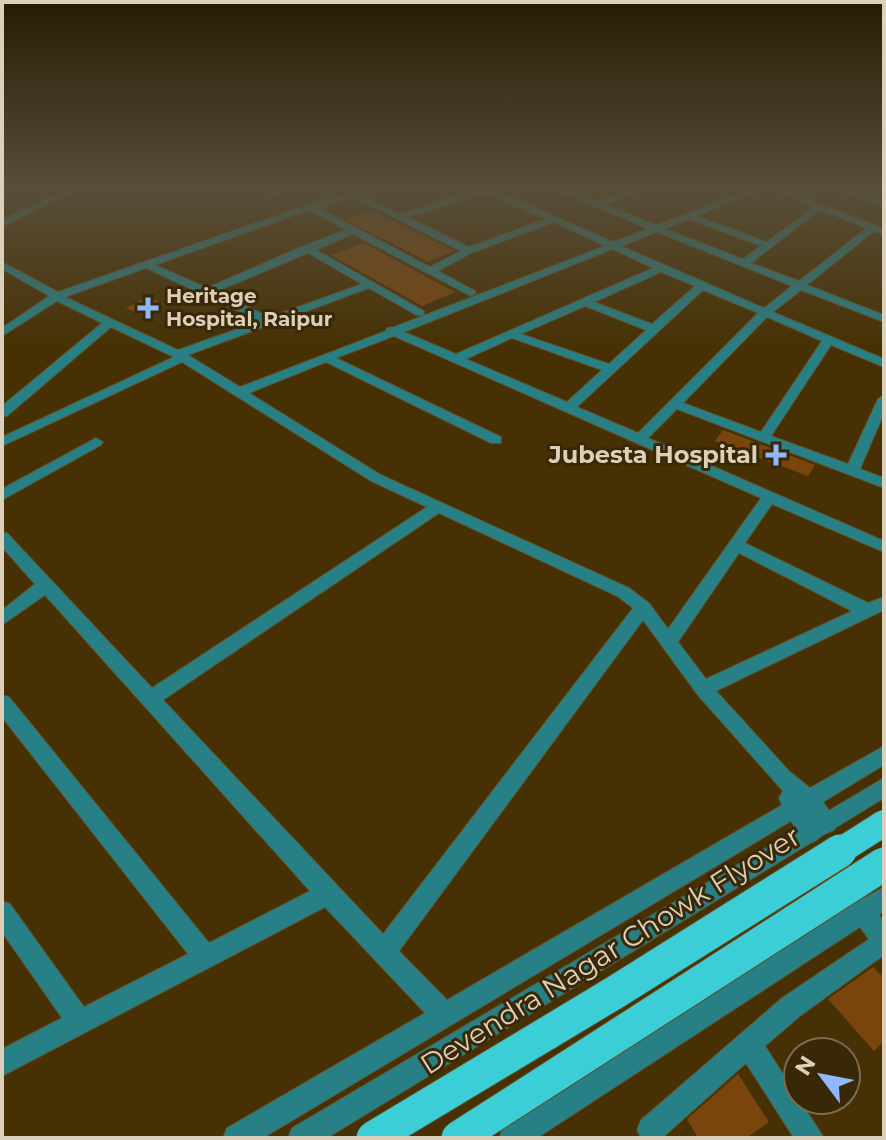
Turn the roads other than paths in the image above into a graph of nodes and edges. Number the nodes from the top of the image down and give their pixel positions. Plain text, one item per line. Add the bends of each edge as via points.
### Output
1 (214, 241) edge
2 (324, 241) edge
3 (371, 241) edge
4 (448, 241) edge
5 (494, 241) edge
6 (601, 241) edge
7 (615, 241) edge
8 (684, 241) edge
9 (757, 241) edge
10 (772, 241) edge
11 (861, 241) edge
12 (607, 244) junction
13 (767, 245) junction
14 (306, 248) junction
15 (468, 251) junction
16 (743, 264) junction
17 (2, 265) edge
18 (148, 265) junction
19 (661, 268) junction
20 (429, 272) junction
21 (369, 285) junction
22 (702, 285) junction
23 (798, 285) junction
24 (206, 292) junction
25 (471, 293) junction
26 (62, 296) junction
27 (585, 302) junction
28 (884, 306) edge
29 (766, 312) junction
30 (420, 313) junction
31 (880, 317) edge
32 (111, 321) junction
33 (270, 321) junction
34 (388, 329) junction
35 (654, 329) junction
36 (2, 333) edge
37 (511, 334) junction
38 (829, 339) junction
39 (2, 343) edge
40 (181, 356) junction
41 (326, 358) junction
42 (455, 359) junction
43 (884, 363) edge
44 (611, 369) junction
45 (237, 388) junction
46 (884, 399) edge
47 (677, 405) junction
48 (568, 408) junction
49 (2, 413) edge
50 (764, 437) junction
51 (640, 439) junction
52 (496, 440) dead end
53 (2, 442) edge
54 (96, 442) dead end
55 (852, 470) junction
56 (884, 483) edge
57 (2, 495) edge
58 (770, 496) junction
59 (438, 507) junction
60 (4, 543) edge
61 (736, 545) junction
62 (884, 547) edge
63 (47, 584) junction
64 (643, 607) junction
65 (876, 607) edge
66 (2, 619) edge
67 (669, 641) junction
68 (703, 689) junction
69 (152, 698) junction
70 (2, 703) edge
71 (884, 755) edge
72 (884, 787) edge
73 (800, 803) junction
74 (884, 823) edge
75 (818, 828) junction
76 (884, 864) edge
77 (328, 894) junction
78 (878, 903) edge
79 (5, 923) edge
80 (884, 941) edge
81 (385, 951) junction
82 (205, 956) junction
83 (445, 1016) junction
84 (80, 1022) junction
85 (750, 1046) junction
86 (2, 1063) edge
87 (651, 1130) dead end
88 (237, 1138) edge
89 (302, 1138) edge
90 (373, 1138) edge
91 (458, 1138) edge
92 (513, 1138) edge
93 (810, 1138) edge

1 - 18 street
2 - 14 street
3 - 20 street
4 - 15 street
5 - 15 street
6 - 12 street
7 - 12 street
8 - 16 street
9 - 13 street
10 - 13 street
11 - 23 street
12 - 19 street
12 - 25 street
12 - 34 street
13 - 16 street
14 - 21 street
14 - 24 street
15 - 20 street
16 - 23 street
17 - 26 street
18 - 24 street
18 - 26 street
19 - 22 street
19 - 27 street
20 - 25 street
21 - 30 street
21 - 33 street
22 - 29 street
22 - 35 street
23 - 29 street
23 - 31 street
24 - 33 street
25 - 30 street
26 - 32 street
26 - 36 street
26 - 39 street
27 - 35 street
27 - 37 street
28 - 31 street
29 - 38 street
29 - 47 street
30 - 34 street
32 - 40 street
32 - 49 street
33 - 40 street
34 - 41 street
34 - 42 street
34 - 45 street
35 - 44 street
37 - 42 street
37 - 44 street
38 - 43 street
38 - 50 street
40 - 45 street
40 - 53 street
41 - 45 street
41 - 52 street
42 - 48 street
44 - 48 street
45 - 59 street via 363,470
46 - 55 street
47 - 50 street
47 - 51 street
48 - 51 street
50 - 55 street
51 - 58 street
54 - 57 street
55 - 56 street
58 - 61 street
58 - 62 street
59 - 64 street via 606,582
59 - 69 street
60 - 63 street
61 - 65 street
61 - 67 street
63 - 66 street
63 - 69 street
64 - 67 street
64 - 81 street
65 - 68 street
67 - 68 street
68 - 73 street
69 - 77 street
70 - 82 street
71 - 73 street
72 - 75 street
73 - 75 street
73 - 83 street
74 - 90 highway, Devendra Nagar Chowk Flyover, bridge
75 - 78 street
75 - 89 street
76 - 91 highway, bridge
77 - 81 street
77 - 82 street
78 - 80 street
78 - 92 street
79 - 84 street
80 - 85 street via 791,1007
81 - 83 street
82 - 84 street
83 - 88 street
84 - 86 street
85 - 87 street
85 - 93 street

